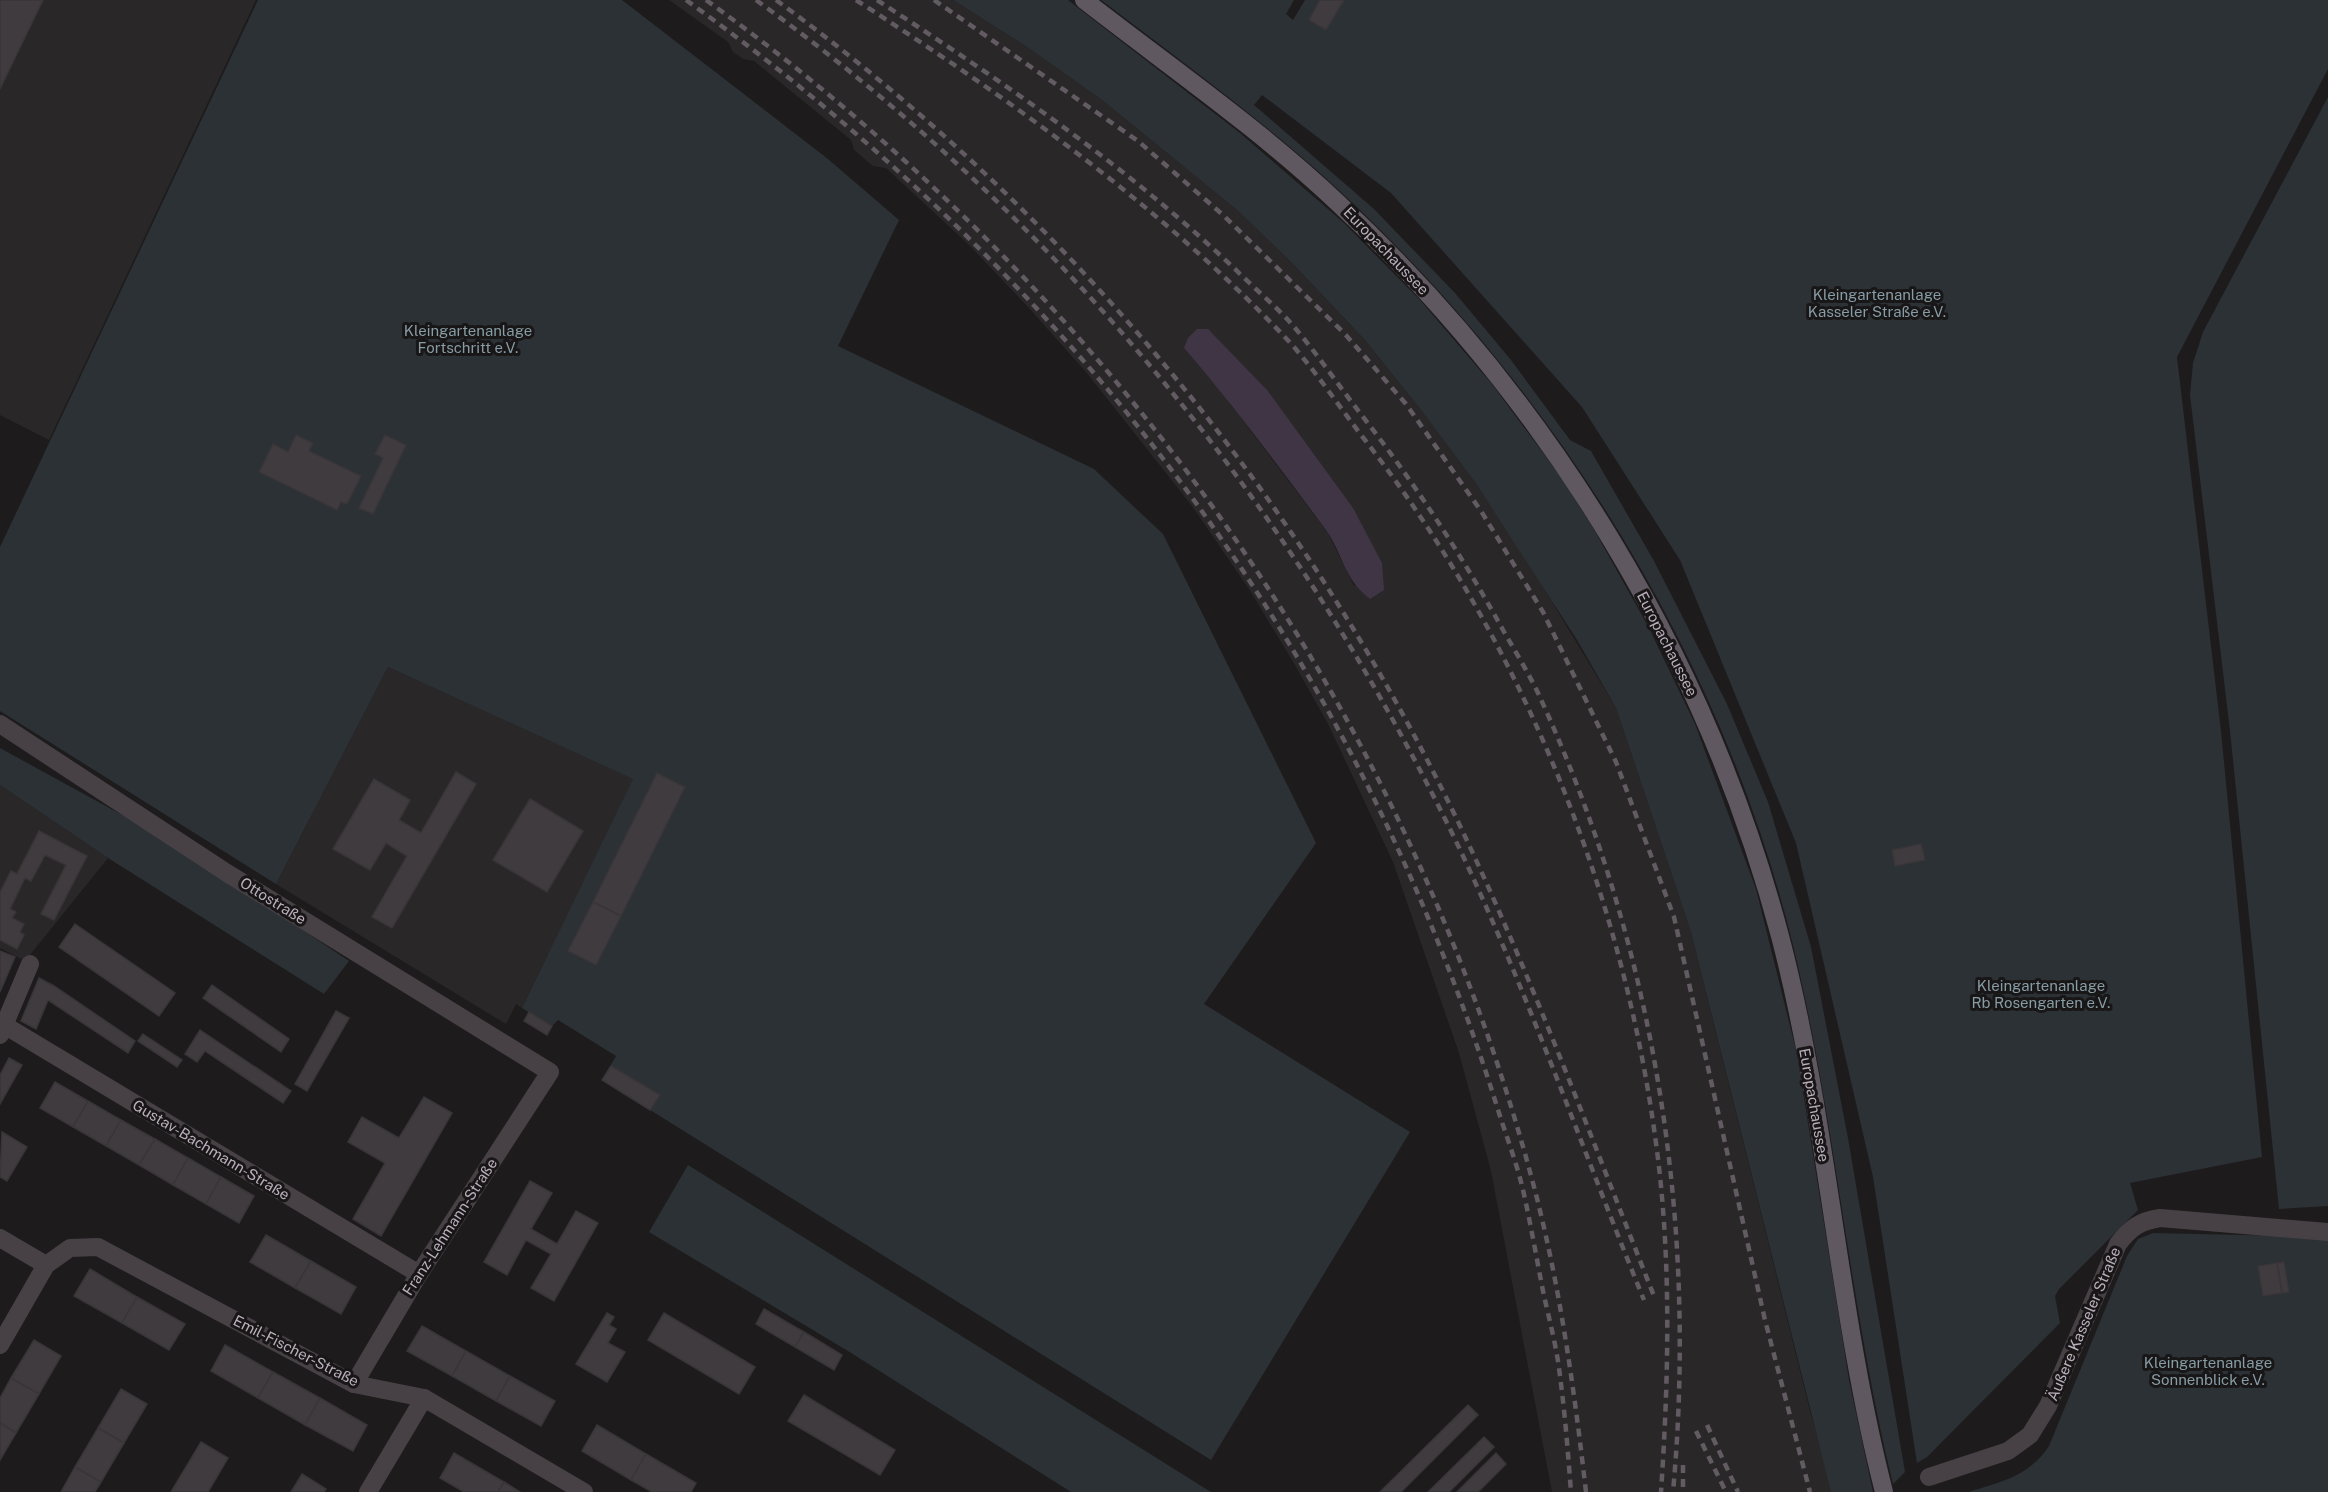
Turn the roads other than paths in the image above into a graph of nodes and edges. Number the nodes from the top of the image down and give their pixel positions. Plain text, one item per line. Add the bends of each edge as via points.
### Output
1 (1084, 0) edge
2 (0, 724) edge
3 (30, 964) dead end
4 (2, 1030) edge
5 (550, 1072) joint
6 (2328, 1232) edge
7 (0, 1238) edge
8 (46, 1265) junction
9 (419, 1274) junction
10 (0, 1344) edge
11 (354, 1384) junction
12 (424, 1398) junction
13 (1929, 1477) dead end
14 (368, 1492) edge
15 (584, 1492) edge
16 (1884, 1492) edge

1 - 16 main road, Europachaussee via 1299,168 1419,285 1499,377 1559,459 1651,610 1728,779 1780,937 1806,1052 1857,1372
2 - 5 street, Ottostraße via 227,873
3 - 4 street, Gustav-Bachmann-Straße
4 - 9 street, Gustav-Bachmann-Straße
5 - 9 street, Franz-Lehmann-Straße
6 - 13 street, Äußere Kasseler Straße via 2160,1218 2143,1221 2128,1230 2118,1244 2048,1406 2030,1435 2008,1451
7 - 8 street
8 - 10 street
8 - 11 street, Emil-Fischer-Straße via 70,1248 98,1247
9 - 11 street, Franz-Lehmann-Straße
11 - 12 street, Emil-Fischer-Straße
12 - 14 street
12 - 15 street, Emil-Fischer-Straße

